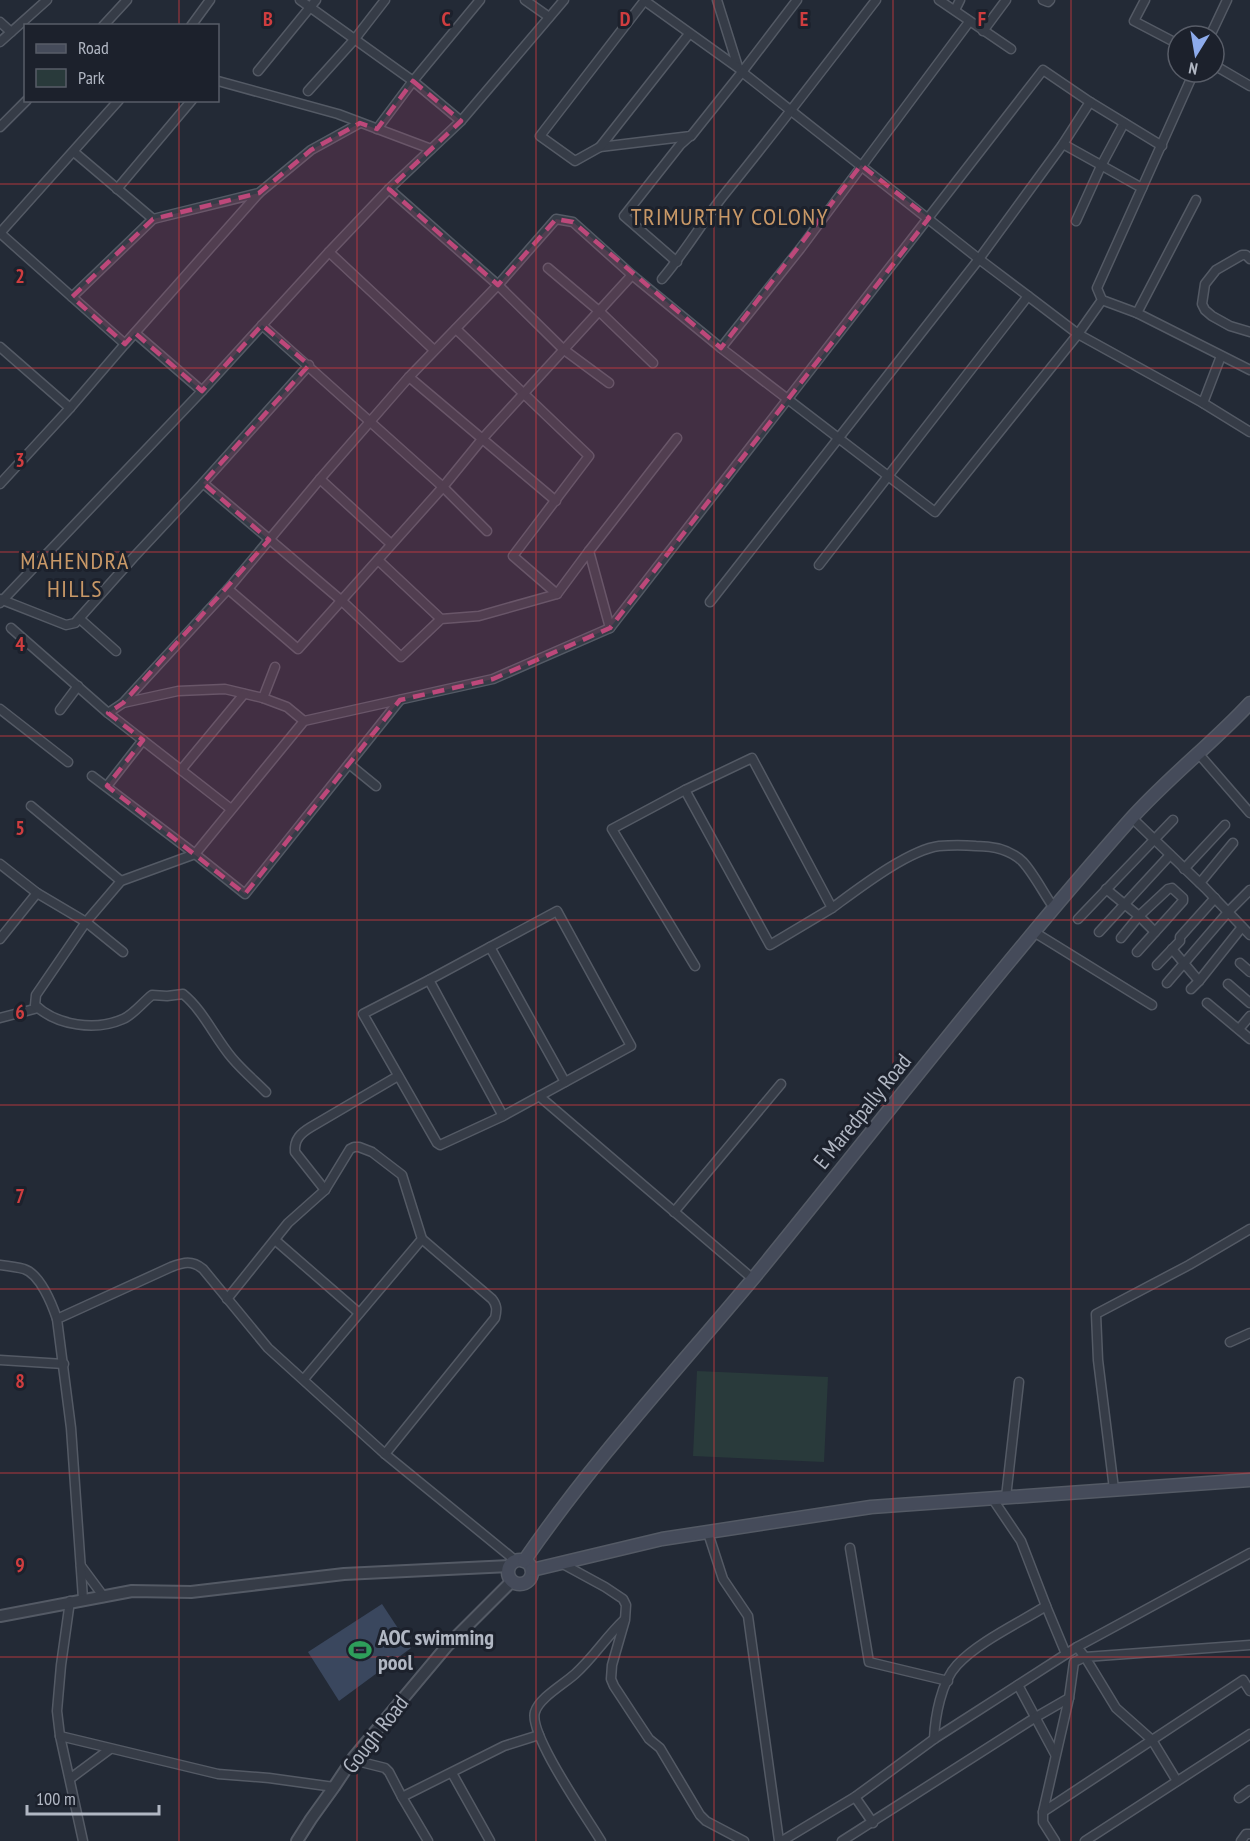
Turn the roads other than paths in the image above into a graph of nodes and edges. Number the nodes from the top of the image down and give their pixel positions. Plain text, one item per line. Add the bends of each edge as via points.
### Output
1 (48, 0) edge
2 (210, 0) edge
3 (300, 0) edge
4 (385, 0) edge
5 (480, 0) edge
6 (525, 0) edge
7 (564, 0) edge
8 (717, 0) edge
9 (797, 0) edge
10 (876, 0) edge
11 (939, 0) edge
12 (960, 0) edge
13 (1006, 0) edge
14 (1043, 0) edge
15 (1050, 0) edge
16 (1145, 0) edge
17 (1227, 0) edge
18 (124, 1) edge
19 (645, 1) edge
20 (313, 4) edge
21 (955, 10) junction
22 (549, 17) junction
23 (0, 22) edge
24 (969, 22) junction
25 (105, 24) edge
26 (192, 24) edge
27 (1216, 24) edge
28 (983, 31) junction
29 (11, 32) junction
30 (689, 34) junction
31 (1166, 38) edge
32 (354, 40) junction
33 (0, 42) edge
34 (1011, 49) dead end
35 (740, 70) junction
36 (258, 71) dead end
37 (1226, 71) edge
38 (219, 81) edge
39 (413, 81) junction
40 (1189, 84) edge
41 (1250, 86) edge
42 (308, 91) dead end
43 (25, 102) edge
44 (117, 102) edge
45 (190, 102) edge
46 (1090, 102) junction
47 (792, 111) junction
48 (461, 121) junction
49 (360, 123) junction
50 (1124, 123) junction
51 (0, 127) edge
52 (377, 129) junction
53 (690, 136) junction
54 (1064, 144) junction
55 (600, 147) junction
56 (1162, 147) junction
57 (431, 149) junction
58 (74, 152) junction
59 (861, 165) junction
60 (1101, 166) junction
61 (1142, 188) junction
62 (117, 189) junction
63 (389, 189) junction
64 (260, 193) junction
65 (1196, 200) dead end
66 (929, 218) junction
67 (153, 219) junction
68 (1076, 220) dead end
69 (0, 233) edge
70 (329, 252) junction
71 (979, 259) junction
72 (1250, 259) edge
73 (677, 262) junction
74 (548, 268) dead end
75 (632, 275) junction
76 (662, 279) dead end
77 (498, 285) junction
78 (1029, 296) junction
79 (72, 297) junction
80 (1102, 300) junction
81 (599, 311) junction
82 (1137, 313) junction
83 (262, 325) junction
84 (456, 329) junction
85 (1250, 332) edge
86 (135, 333) junction
87 (1077, 334) junction
88 (125, 344) junction
89 (0, 347) edge
90 (721, 348) junction
91 (563, 349) junction
92 (434, 350) junction
93 (1221, 356) junction
94 (653, 363) dead end
95 (309, 365) junction
96 (1250, 370) edge
97 (409, 377) junction
98 (609, 383) dead end
99 (202, 391) junction
100 (524, 394) junction
101 (788, 400) junction
102 (1203, 403) junction
103 (70, 408) junction
104 (370, 420) junction
105 (1250, 432) edge
106 (483, 438) junction
107 (677, 438) dead end
108 (838, 438) junction
109 (889, 476) junction
110 (320, 479) junction
111 (203, 483) junction
112 (0, 484) edge
113 (443, 487) junction
114 (556, 501) junction
115 (487, 531) dead end
116 (268, 540) junction
117 (391, 544) junction
118 (589, 551) junction
119 (378, 560) junction
120 (819, 565) dead end
121 (228, 589) junction
122 (557, 594) junction
123 (1, 600) edge
124 (342, 601) junction
125 (710, 602) dead end
126 (80, 619) junction
127 (441, 619) junction
128 (11, 628) dead end
129 (610, 628) junction
130 (116, 651) dead end
131 (275, 667) dead end
132 (78, 686) junction
133 (244, 694) junction
134 (263, 698) junction
135 (400, 700) junction
136 (123, 703) junction
137 (1248, 708) edge
138 (0, 709) edge
139 (60, 710) dead end
140 (108, 713) junction
141 (304, 721) junction
142 (143, 740) junction
143 (1198, 753) junction
144 (68, 762) dead end
145 (349, 764) junction
146 (181, 770) junction
147 (92, 776) dead end
148 (107, 786) junction
149 (376, 786) dead end
150 (685, 790) junction
151 (31, 806) dead end
152 (231, 809) junction
153 (1250, 813) edge
154 (1132, 818) junction
155 (1173, 820) dead end
156 (1225, 825) dead end
157 (1154, 840) junction
158 (1233, 843) dead end
159 (195, 854) junction
160 (1170, 855) junction
161 (0, 864) edge
162 (1184, 869) junction
163 (121, 882) junction
164 (1200, 883) junction
165 (1106, 889) junction
166 (1250, 890) edge
167 (38, 893) junction
168 (1215, 898) junction
169 (1125, 904) junction
170 (832, 908) junction
171 (1054, 908) junction
172 (1228, 912) junction
173 (1139, 916) junction
174 (1078, 919) dead end
175 (86, 922) junction
176 (1242, 927) junction
177 (1034, 932) junction
178 (1099, 932) dead end
179 (1155, 932) junction
180 (1250, 935) edge
181 (1121, 938) dead end
182 (0, 939) edge
183 (490, 947) junction
184 (1172, 949) junction
185 (123, 952) dead end
186 (1137, 952) dead end
187 (1185, 962) junction
188 (1240, 963) dead end
189 (1157, 965) dead end
190 (695, 966) dead end
191 (1250, 972) edge
192 (429, 980) junction
193 (1199, 981) junction
194 (1167, 983) dead end
195 (1228, 984) dead end
196 (1191, 988) dead end
197 (1207, 1003) dead end
198 (1250, 1003) edge
199 (1152, 1005) dead end
200 (38, 1008) junction
201 (1250, 1016) edge
202 (0, 1018) edge
203 (1239, 1029) junction
204 (1250, 1039) edge
205 (398, 1076) junction
206 (565, 1082) junction
207 (781, 1084) dead end
208 (266, 1092) dead end
209 (539, 1096) junction
210 (503, 1116) junction
211 (325, 1190) junction
212 (674, 1212) junction
213 (1250, 1229) edge
214 (422, 1239) junction
215 (275, 1240) junction
216 (0, 1264) edge
217 (753, 1279) junction
218 (227, 1299) junction
219 (359, 1313) junction
220 (57, 1319) junction
221 (1250, 1333) edge
222 (1230, 1342) dead end
223 (0, 1360) edge
224 (63, 1364) junction
225 (304, 1379) junction
226 (1019, 1382) dead end
227 (385, 1454) junction
228 (1250, 1480) edge
229 (1113, 1490) junction
230 (1006, 1497) junction
231 (992, 1498) junction
232 (708, 1533) junction
233 (850, 1548) dead end
234 (1250, 1553) edge
235 (561, 1563) junction
236 (520, 1564) junction
237 (81, 1566) junction
238 (512, 1581) junction
239 (104, 1597) junction
240 (83, 1599) junction
241 (70, 1601) junction
242 (1046, 1606) junction
243 (0, 1616) edge
244 (625, 1620) junction
245 (1250, 1645) edge
246 (1077, 1647) junction
247 (1066, 1654) junction
248 (1085, 1657) junction
249 (948, 1681) junction
250 (1018, 1685) junction
251 (1250, 1691) edge
252 (1069, 1698) junction
253 (1036, 1717) junction
254 (1250, 1734) edge
255 (539, 1735) junction
256 (60, 1736) junction
257 (934, 1739) junction
258 (1152, 1740) junction
259 (110, 1749) junction
260 (1055, 1754) junction
261 (354, 1757) junction
262 (452, 1773) junction
263 (70, 1778) junction
264 (1177, 1781) junction
265 (334, 1788) junction
266 (1250, 1790) edge
267 (402, 1797) junction
268 (855, 1797) junction
269 (1239, 1798) dead end
270 (1043, 1812) junction
271 (873, 1823) junction
272 (1250, 1834) edge
273 (83, 1841) edge
274 (297, 1841) edge
275 (428, 1841) edge
276 (490, 1841) edge
277 (601, 1841) edge
278 (744, 1841) edge
279 (780, 1841) edge
280 (842, 1841) edge
281 (1055, 1841) edge
282 (1084, 1841) edge
283 (1241, 1841) edge

1 - 29 street
2 - 26 street
3 - 20 street
4 - 32 street
5 - 39 street
6 - 22 street
7 - 22 street
8 - 35 street
9 - 35 street
10 - 47 street
11 - 21 street
12 - 21 street
13 - 28 street
14 - 15 street
16 - 31 street via 1134,21
17 - 27 street
18 - 25 street
19 - 30 street
19 - 55 street via 540,136 575,161
20 - 32 street
20 - 36 street
21 - 24 street
22 - 48 street
23 - 29 street
24 - 28 street
24 - 59 street
28 - 34 street
29 - 33 street
30 - 35 street
30 - 55 street
32 - 39 street
32 - 42 street
35 - 47 street
35 - 53 street
37 - 41 street
38 - 49 street
39 - 48 street
39 - 52 street
40 - 56 street
43 - 51 street
44 - 58 street
45 - 62 street
46 - 50 street
46 - 54 street
46 - 66 street via 1042,69
47 - 59 street
47 - 73 street via 728,189
48 - 57 street
49 - 52 street
49 - 64 street via 311,150
50 - 56 street
50 - 60 street
52 - 57 street
53 - 55 street
53 - 73 street via 624,216
54 - 60 street
54 - 71 street
56 - 61 street
57 - 63 street
58 - 62 street
58 - 69 street
59 - 66 street
59 - 90 street
60 - 61 street
60 - 68 street
61 - 80 street via 1097,288
62 - 67 street
63 - 70 street
63 - 77 street
64 - 67 street
64 - 86 street
65 - 82 street
66 - 71 street
66 - 101 street
67 - 79 street
69 - 79 street
70 - 83 street
70 - 92 street
71 - 78 street
71 - 108 street
72 - 85 street via 1242,255 1216,270 1205,284 1202,304 1212,316
73 - 76 street
74 - 81 street
75 - 77 street via 573,222 556,219
75 - 81 street
75 - 90 street
77 - 84 street
77 - 91 street
78 - 87 street
78 - 109 street
79 - 88 street
80 - 82 street
80 - 87 street
81 - 91 street
81 - 94 street
82 - 93 street
83 - 95 street
83 - 99 street
84 - 92 street
84 - 100 street
86 - 88 street
86 - 99 street
87 - 102 street
87 - 109 street via 935,512
88 - 103 street
89 - 103 street
90 - 101 street
91 - 98 street
91 - 100 street
92 - 97 street
93 - 96 street
93 - 102 street
95 - 104 street
95 - 111 street
97 - 104 street
97 - 106 street
99 - 123 street
100 - 106 street
100 - 114 street via 589,456
101 - 108 street
101 - 129 street
102 - 105 street
103 - 112 street
104 - 110 street
104 - 113 street
106 - 113 street
106 - 114 street
107 - 118 street
108 - 109 street
108 - 125 street
109 - 120 street
110 - 116 street
110 - 117 street
111 - 116 street
111 - 126 street
113 - 115 street
113 - 117 street
114 - 122 street via 513,556
116 - 121 street
116 - 124 street
117 - 119 street
118 - 122 street
118 - 129 street
119 - 124 street
119 - 127 street
121 - 124 street via 298,649
121 - 136 street
122 - 127 street via 480,616
123 - 126 street via 66,625
124 - 127 street via 401,657
126 - 130 street
128 - 132 street
129 - 135 street via 493,679
131 - 134 street
132 - 139 street
132 - 140 street
133 - 134 street
133 - 136 street via 225,689 178,691
133 - 146 street
134 - 141 street via 287,707
135 - 141 street
135 - 145 street
136 - 140 street
137 - 143 main road, E Maredpally Road
138 - 144 street
140 - 142 street
141 - 152 street
142 - 146 street
142 - 148 street
143 - 153 street
143 - 154 main road, E Maredpally Road
145 - 149 street
145 - 159 street via 245,894
146 - 152 street
147 - 148 street
148 - 159 street
150 - 170 street via 752,758
150 - 170 street via 770,945
150 - 190 street via 612,829
151 - 163 street
152 - 159 street
154 - 157 street
154 - 171 main road, E Maredpally Road
155 - 157 street
156 - 162 street
157 - 160 street
157 - 165 street
158 - 164 street
159 - 163 street
160 - 162 street
160 - 169 street
161 - 167 street
162 - 164 street
163 - 175 street
164 - 168 street
165 - 169 street
165 - 174 street
166 - 172 street
167 - 175 street
167 - 182 street
168 - 172 street
168 - 184 street
169 - 173 street
169 - 178 street
170 - 171 street via 871,879 916,854 937,846 963,845 993,846 1023,862
171 - 177 main road, E Maredpally Road
172 - 176 street
172 - 187 street
173 - 179 street
173 - 179 street via 1170,887 1183,898
173 - 181 street
175 - 185 street
175 - 200 street via 36,995
176 - 180 street
176 - 193 street
177 - 199 street
177 - 217 main road, E Maredpally Road
179 - 186 street
183 - 192 street
183 - 206 street
183 - 206 street via 557,911 631,1046
184 - 187 street
184 - 189 street
187 - 193 street
187 - 194 street
188 - 191 street
192 - 205 street via 363,1014
192 - 210 street
193 - 196 street
195 - 198 street
197 - 203 street
200 - 202 street
200 - 208 street via 64,1022 108,1023 126,1018 152,995 183,994 194,1003 233,1059
201 - 203 street
203 - 204 street
205 - 210 street via 440,1145
205 - 211 street via 297,1139 295,1152
206 - 209 street
207 - 212 street
209 - 210 street
209 - 212 street
211 - 214 street via 350,1149 364,1148 402,1175
211 - 215 street
212 - 217 street
213 - 229 street via 1096,1314
214 - 219 street
214 - 227 street via 492,1299 497,1312
215 - 218 street
215 - 219 street
216 - 220 street via 28,1271 46,1290
217 - 236 main road, E Maredpally Road via 617,1440
218 - 220 street via 197,1264 181,1263
218 - 225 street via 268,1348
219 - 225 street
220 - 224 street
221 - 222 street
223 - 224 street
224 - 237 street
225 - 227 street
226 - 230 street
227 - 236 street
228 - 229 main road
229 - 230 main road
230 - 231 main road
231 - 232 main road via 871,1507
231 - 242 street via 1022,1541
232 - 235 main road via 662,1539
232 - 279 street via 723,1579 748,1616
233 - 249 street via 869,1662
234 - 246 street
235 - 236 main road
235 - 244 street via 623,1599
236 - 238 main road via 508,1574
236 - 238 main road via 532,1576 521,1585
236 - 239 street via 344,1574 191,1592 132,1591
237 - 239 street
237 - 240 street
238 - 261 street, Gough Road via 447,1646
239 - 240 street
240 - 241 street
241 - 243 street
241 - 256 street via 58,1692
242 - 247 street
242 - 249 street via 978,1647 956,1666
244 - 255 street via 575,1674 539,1705 534,1720
244 - 278 street via 610,1672 614,1686 649,1739 660,1748 700,1815
245 - 248 street
246 - 247 street
246 - 248 street
247 - 250 street
248 - 252 street via 1074,1662
248 - 258 street via 1116,1708
249 - 257 street via 934,1721
250 - 253 street
250 - 257 street
251 - 258 street via 1243,1680
252 - 253 street
252 - 260 street
253 - 260 street
253 - 271 street
254 - 264 street
255 - 262 street via 504,1746
255 - 277 street
256 - 259 street
256 - 263 street
257 - 268 street
258 - 264 street
258 - 270 street
259 - 263 street
259 - 265 street via 218,1774
260 - 270 street
261 - 265 street, Gough Road
261 - 267 street via 386,1768
262 - 267 street
262 - 276 street
263 - 273 street
264 - 282 street
265 - 274 street, Gough Road
266 - 269 street
267 - 275 street
268 - 271 street
268 - 279 street
270 - 281 street via 1043,1822
271 - 280 street
272 - 283 street

